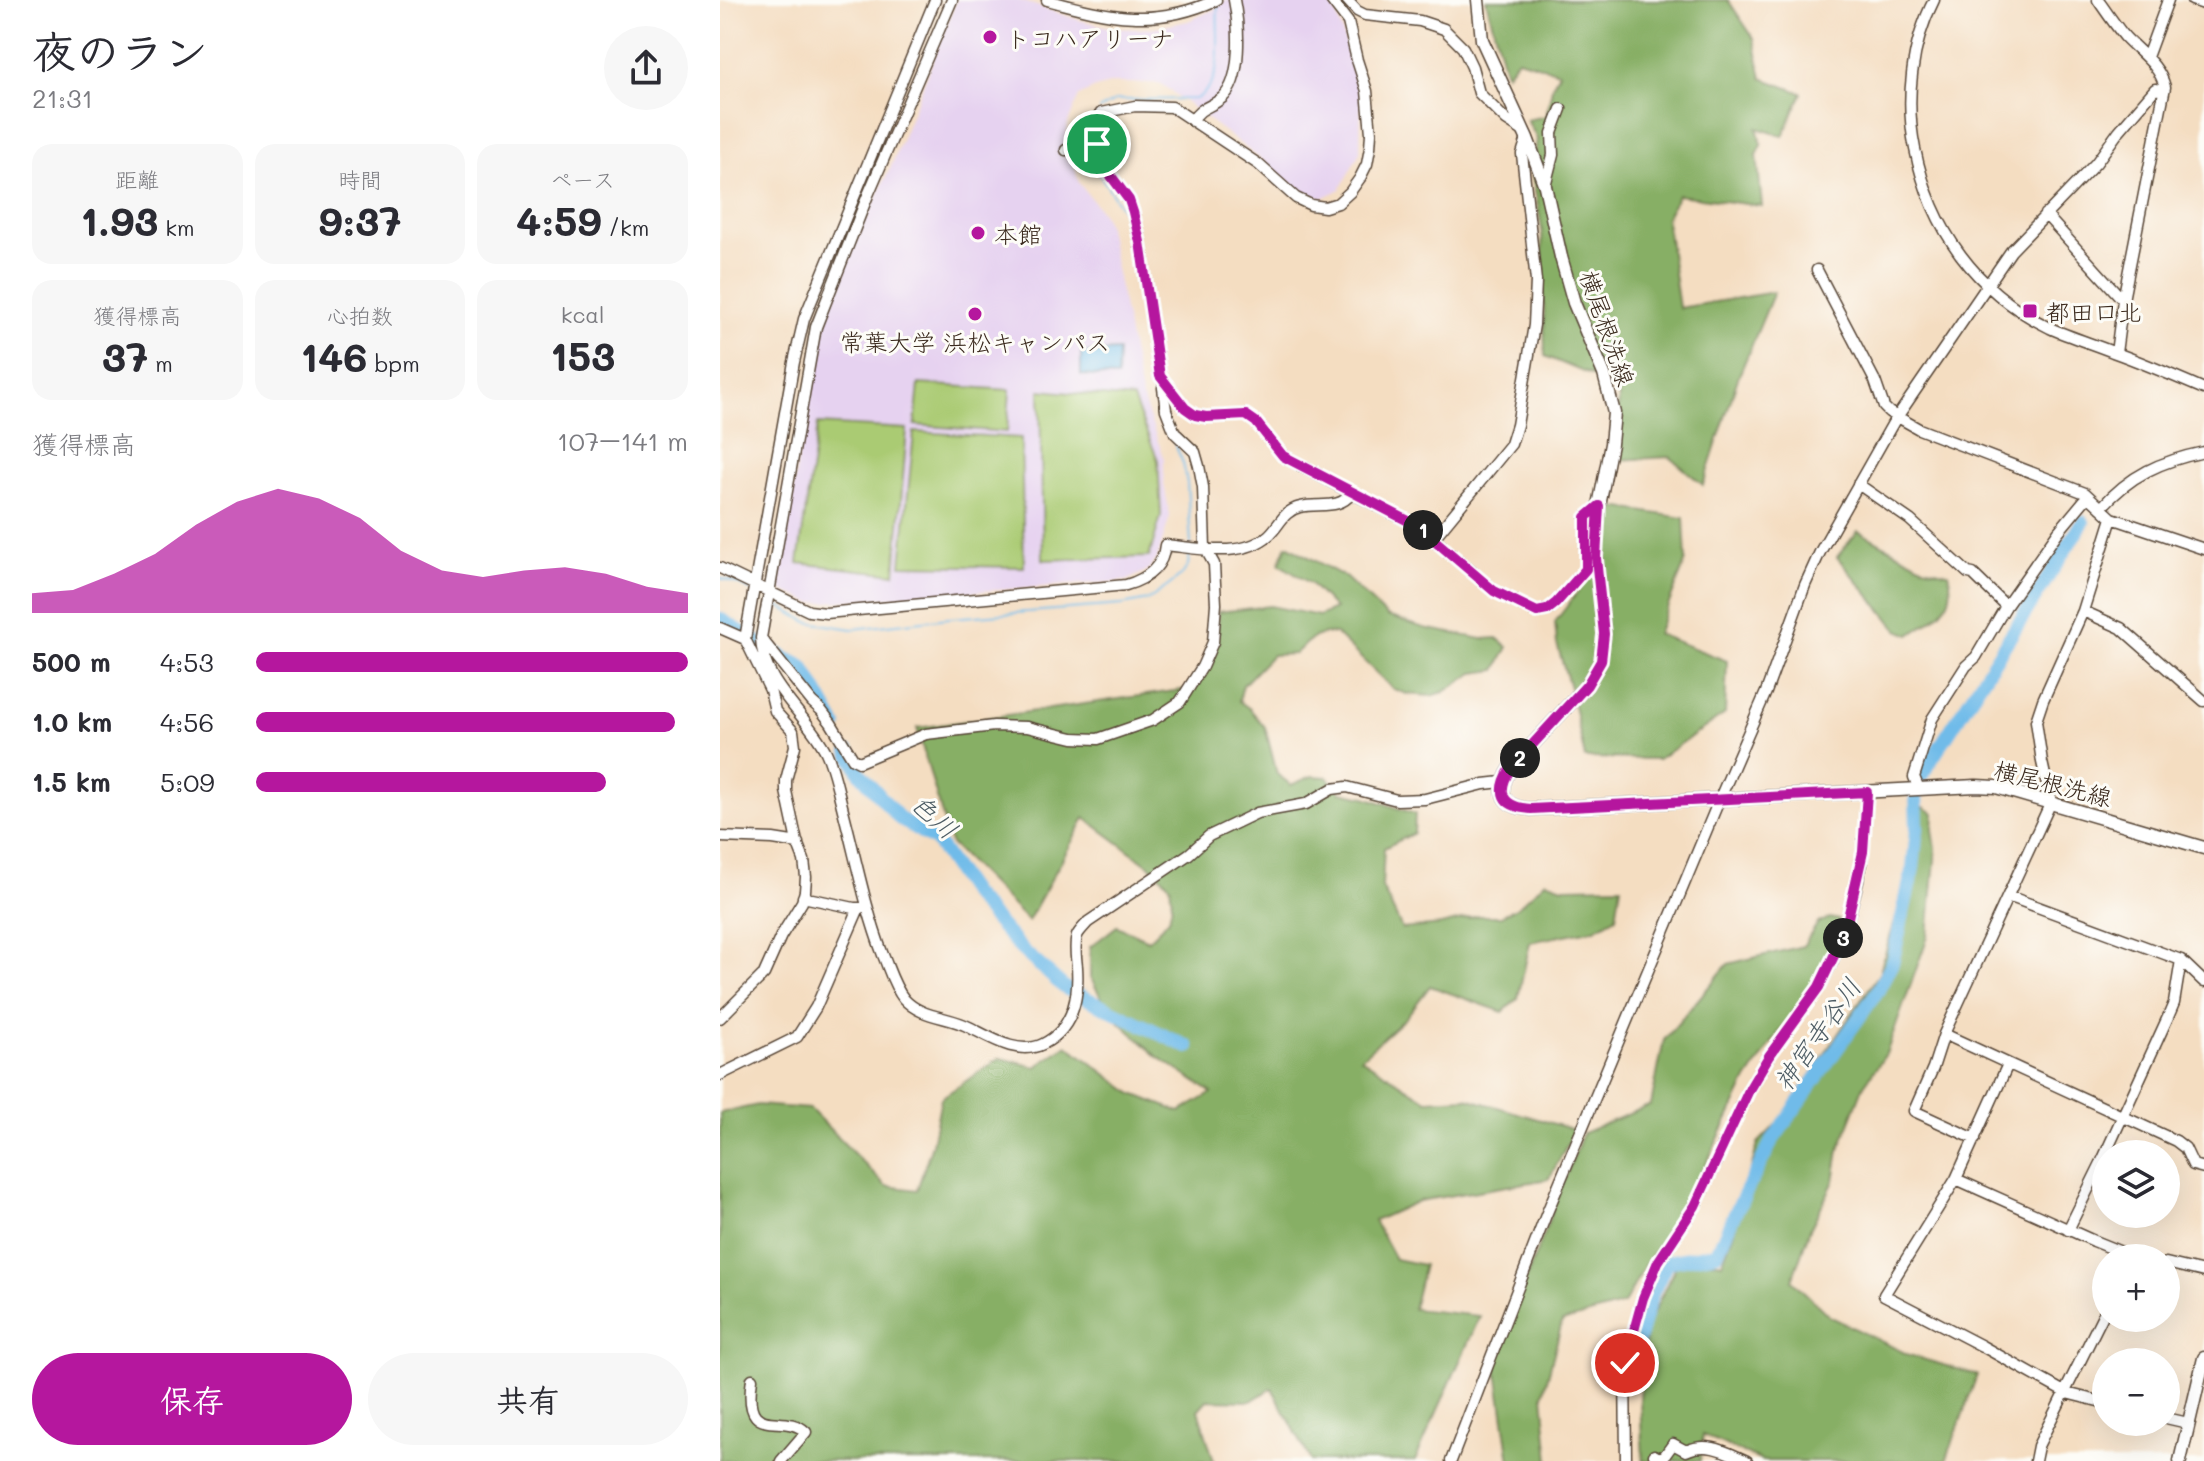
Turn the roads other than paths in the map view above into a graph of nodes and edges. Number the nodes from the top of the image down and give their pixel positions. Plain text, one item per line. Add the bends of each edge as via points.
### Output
1 (935, 0) edge
2 (952, 0) edge
3 (1049, 0) edge
4 (1216, 0) edge
5 (1234, 0) edge
6 (1331, 0) edge
7 (1347, 0) edge
8 (1478, 0) edge
9 (1934, 0) edge
10 (2098, 0) edge
11 (2168, 0) edge
12 (2192, 0) edge
13 (1204, 2) edge
14 (2204, 4) edge
15 (2147, 57) junction
16 (2164, 90) junction
17 (1561, 109) dead end
18 (1192, 121) junction
19 (1525, 135) junction
20 (1095, 144) junction
21 (1066, 150) dead end
22 (1545, 186) junction
23 (2045, 214) junction
24 (1817, 270) dead end
25 (1988, 285) junction
26 (2123, 300) junction
27 (2116, 353) junction
28 (1164, 383) junction
29 (2204, 389) edge
30 (1897, 418) junction
31 (2204, 452) edge
32 (1858, 484) junction
33 (1352, 493) junction
34 (2088, 496) junction
35 (1599, 506) junction
36 (2101, 508) junction
37 (2112, 518) junction
38 (1434, 538) junction
39 (1199, 548) junction
40 (2204, 549) edge
41 (720, 568) edge
42 (755, 585) junction
43 (768, 591) junction
44 (2006, 606) junction
45 (2083, 611) junction
46 (720, 628) edge
47 (761, 638) junction
48 (745, 639) junction
49 (2204, 701) edge
50 (1502, 782) junction
51 (1919, 789) junction
52 (1867, 792) junction
53 (1720, 798) junction
54 (2051, 802) junction
55 (720, 837) edge
56 (798, 843) junction
57 (2204, 848) edge
58 (2008, 896) junction
59 (803, 897) junction
60 (863, 907) junction
61 (2181, 960) junction
62 (2204, 982) edge
63 (720, 1018) edge
64 (1944, 1034) junction
65 (2008, 1064) junction
66 (720, 1075) edge
67 (2123, 1116) junction
68 (1975, 1139) junction
69 (2204, 1168) edge
70 (1956, 1179) junction
71 (2068, 1230) junction
72 (2102, 1244) edge
73 (2180, 1266) edge
74 (2204, 1272) edge
75 (2095, 1332) edge
76 (2204, 1358) edge
77 (2202, 1378) edge
78 (752, 1379) dead end
79 (2066, 1393) junction
80 (2092, 1400) edge
81 (2180, 1421) edge
82 (2188, 1423) junction
83 (1654, 1455) dead end
84 (781, 1461) edge
85 (1451, 1461) edge
86 (1626, 1461) edge
87 (1747, 1461) edge
88 (2035, 1461) edge
89 (2180, 1461) edge

1 - 42 street via 804,319
2 - 43 street via 816,327
3 - 13 street via 1131,18 1194,9
4 - 13 street
5 - 18 street via 1235,79 1225,96
6 - 18 street via 1348,22 1367,91 1371,133 1360,178 1338,203 1325,207 1296,198 1258,164
7 - 19 street via 1365,15 1444,29 1463,48 1479,93
8 - 19 main road, 横尾根洗線 via 1482,40
9 - 25 street via 1913,66 1912,134 1928,198 1944,231
10 - 15 street
11 - 15 street
12 - 14 street
15 - 16 street via 2162,75
16 - 23 street via 2155,89 2096,163
16 - 26 street
17 - 22 street
18 - 20 street via 1172,107 1120,108 1096,119
19 - 22 main road, 横尾根洗線
19 - 38 street via 1522,154 1536,281 1517,425 1511,444
20 - 21 street
20 - 28 street via 1133,212
22 - 35 main road, 横尾根洗線 via 1574,303 1614,413
23 - 25 street
23 - 26 street
24 - 30 street via 1884,407
25 - 27 street via 2051,328
25 - 30 street
26 - 27 street
27 - 29 street
28 - 33 street via 1195,415 1246,415 1283,456
28 - 39 street via 1175,433 1195,452 1199,466
30 - 32 street
30 - 34 street
31 - 36 street via 2139,475
32 - 44 street via 1910,520
32 - 53 street via 1820,552
33 - 38 street
33 - 39 street via 1340,503 1290,510 1270,535 1257,542 1220,550
34 - 36 street
34 - 44 street
35 - 38 street via 1586,517 1586,569 1547,610 1537,612 1494,591
35 - 50 main road, 横尾根洗線 via 1601,661 1587,685
36 - 37 street
37 - 40 street
37 - 45 street
39 - 43 street via 1165,545 1164,556 1151,573 1126,585 826,613 809,611
39 - 47 street via 1214,564 1216,604 1213,642 1202,667 1172,709 1098,739 994,726 926,734 855,761
41 - 42 street
42 - 43 street
42 - 48 street
43 - 47 street
44 - 51 street via 1932,719 1914,777
45 - 49 street via 2121,628
45 - 54 street via 2036,721
46 - 48 street
47 - 60 street via 768,669 827,753 861,878
48 - 56 street via 775,711 793,731 786,791
50 - 53 main road, 横尾根洗線 via 1503,795 1516,808
50 - 60 street via 1425,799 1332,789 1306,804 1257,813 1209,836 1078,934 1076,1001 1061,1032 1039,1046 993,1041 955,1020 921,1012 904,999
51 - 52 main road, 横尾根洗線
51 - 54 main road, 横尾根洗線 via 1996,787
52 - 53 main road, 横尾根洗線
52 - 86 street via 1863,852 1844,935 1819,987 1750,1088 1695,1206 1658,1262 1643,1298 1625,1363
53 - 85 street via 1546,1215
54 - 57 main road, 横尾根洗線
54 - 58 street
55 - 56 street
56 - 59 street via 806,877
58 - 61 street
58 - 64 street
59 - 60 street
59 - 63 street via 764,974
60 - 66 street via 797,1037
61 - 62 street
61 - 67 street via 2174,1003
64 - 65 street
64 - 68 street via 1914,1111
65 - 67 street
65 - 68 street
67 - 69 street via 2176,1141 2193,1165
67 - 71 street
68 - 70 street
70 - 71 street
70 - 79 street via 1884,1295
71 - 72 street
73 - 74 street
75 - 79 street
76 - 77 main road
77 - 82 main road
78 - 84 street via 750,1406 755,1416 806,1432
79 - 80 street
79 - 88 street
81 - 82 street
82 - 89 main road
83 - 87 street via 1663,1457 1673,1444 1686,1451 1712,1447

